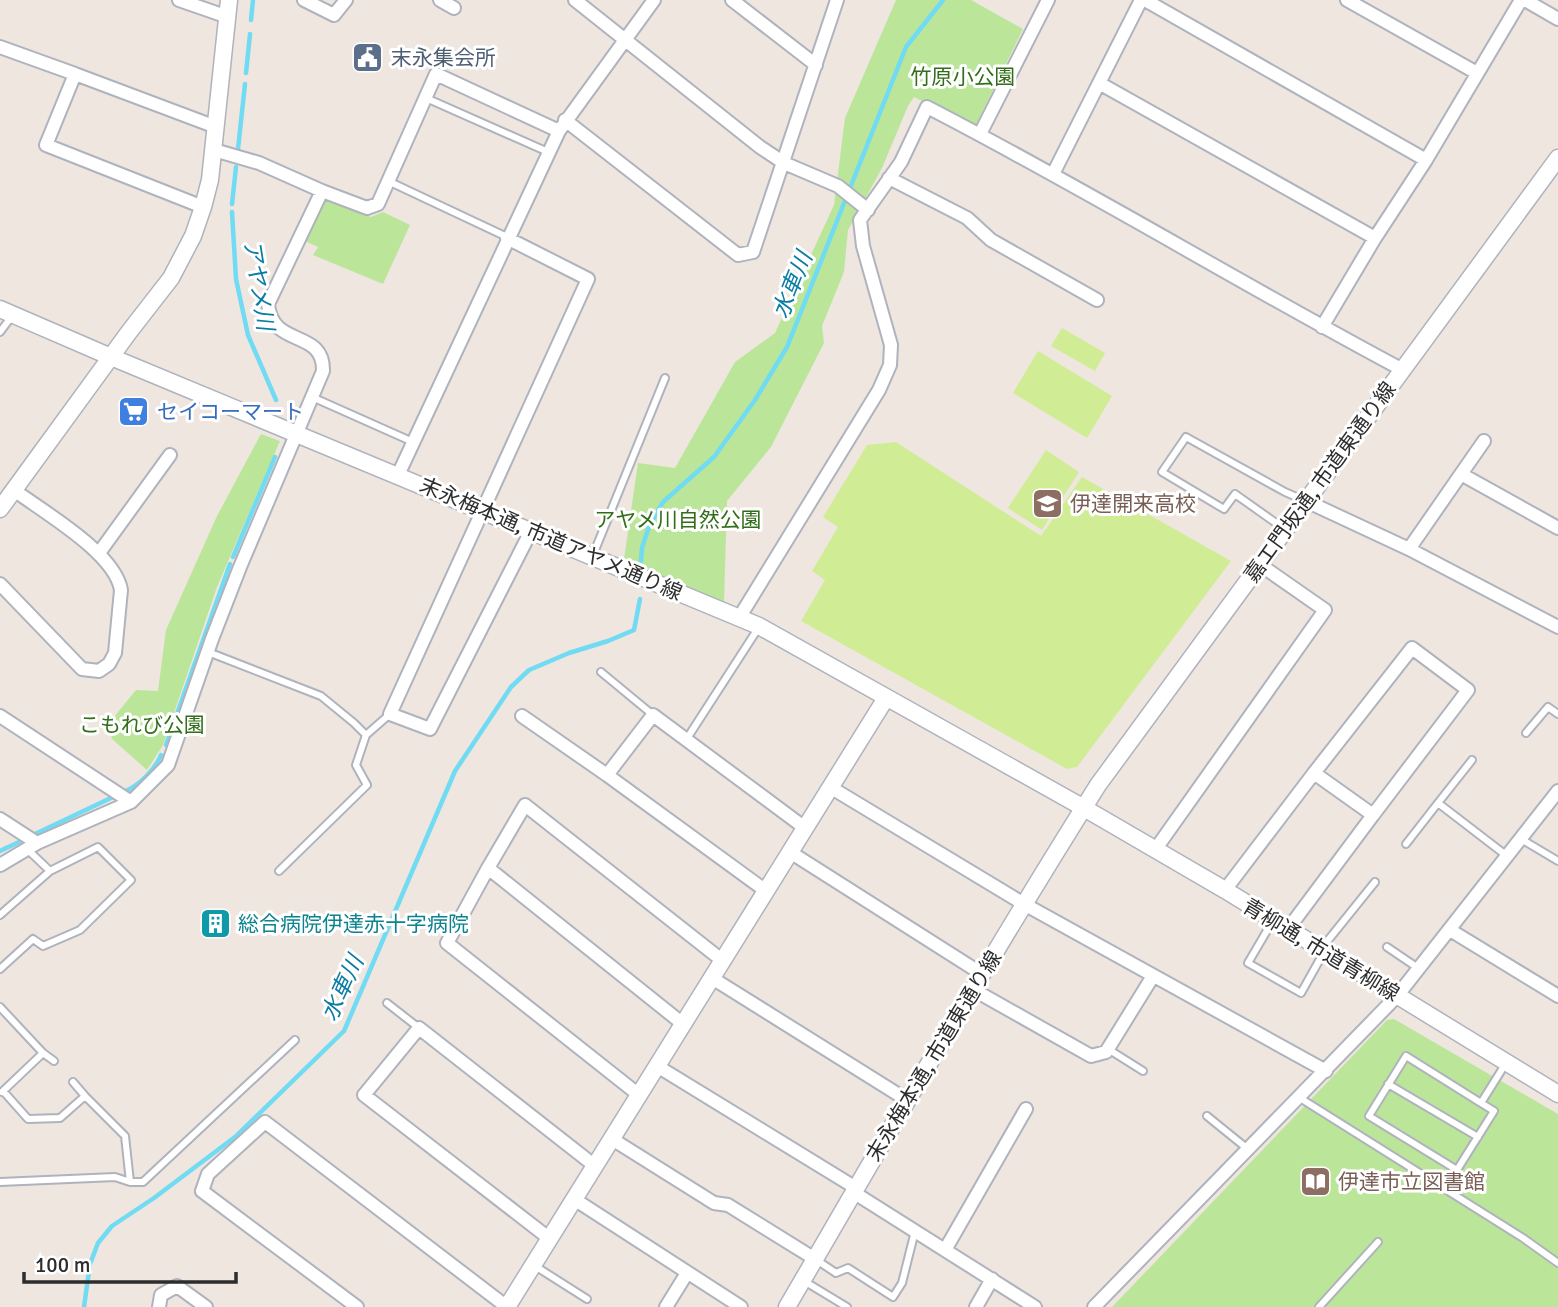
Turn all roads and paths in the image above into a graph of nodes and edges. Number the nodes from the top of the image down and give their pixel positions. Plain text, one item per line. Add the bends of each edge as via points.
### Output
1 (178, 0) edge
2 (229, 0) edge
3 (304, 0) edge
4 (346, 0) edge
5 (440, 0) edge
6 (575, 0) edge
7 (654, 0) edge
8 (732, 0) edge
9 (837, 0) edge
10 (1048, 0) edge
11 (1143, 0) edge
12 (1347, 0) edge
13 (1523, 0) edge
14 (454, 8) dead end
15 (228, 17) junction
16 (1558, 19) edge
17 (625, 39) junction
18 (0, 47) edge
19 (816, 65) junction
20 (1477, 73) junction
21 (75, 74) junction
22 (1099, 83) junction
23 (426, 98) junction
24 (562, 126) junction
25 (216, 127) junction
26 (980, 134) junction
27 (214, 150) junction
28 (548, 152) junction
29 (1558, 158) edge
30 (1426, 160) junction
31 (784, 163) junction
32 (1053, 174) junction
33 (889, 178) junction
34 (388, 181) junction
35 (322, 191) junction
36 (203, 207) junction
37 (868, 210) junction
38 (507, 238) junction
39 (1375, 238) junction
40 (1097, 300) dead end
41 (7, 311) edge
42 (1322, 327) junction
43 (0, 332) edge
44 (111, 357) junction
45 (1403, 370) junction
46 (664, 378) dead end
47 (312, 397) junction
48 (296, 432) junction
49 (1484, 440) dead end
50 (414, 442) junction
51 (170, 456) dead end
52 (1461, 474) junction
53 (398, 475) junction
54 (14, 490) junction
55 (1306, 501) junction
56 (0, 509) edge
57 (484, 511) junction
58 (1558, 528) edge
59 (1284, 530) junction
60 (531, 531) junction
61 (1409, 549) junction
62 (99, 553) junction
63 (593, 557) junction
64 (1259, 564) junction
65 (0, 584) edge
66 (739, 618) junction
67 (759, 626) junction
68 (1558, 627) edge
69 (208, 652) junction
70 (601, 672) dead end
71 (886, 698) junction
72 (390, 714) junction
73 (653, 715) junction
74 (1558, 715) edge
75 (0, 716) edge
76 (522, 716) dead end
77 (1526, 733) dead end
78 (366, 736) junction
79 (686, 740) junction
80 (1472, 760) dead end
81 (1314, 773) junction
82 (607, 775) junction
83 (831, 787) junction
84 (1558, 791) edge
85 (131, 802) junction
86 (1438, 803) junction
87 (1084, 808) junction
88 (1373, 815) junction
89 (0, 818) edge
90 (805, 828) junction
91 (1521, 839) junction
92 (1406, 844) dead end
93 (32, 846) junction
94 (1155, 850) junction
95 (790, 852) junction
96 (1507, 856) junction
97 (1558, 861) edge
98 (0, 865) edge
99 (488, 868) junction
100 (279, 870) dead end
101 (50, 871) junction
102 (1374, 882) dead end
103 (1225, 890) junction
104 (766, 891) junction
105 (1024, 904) junction
106 (0, 915) edge
107 (1273, 920) junction
108 (1288, 929) junction
109 (1450, 930) junction
110 (1387, 947) dead end
111 (1322, 951) junction
112 (723, 961) junction
113 (0, 969) edge
114 (1420, 969) junction
115 (982, 974) junction
116 (1153, 976) junction
117 (712, 978) junction
118 (974, 990) junction
119 (1397, 996) junction
120 (1558, 996) edge
121 (387, 1003) dead end
122 (0, 1007) edge
123 (683, 1024) junction
124 (419, 1028) junction
125 (295, 1040) dead end
126 (1108, 1049) junction
127 (43, 1053) junction
128 (54, 1061) dead end
129 (1507, 1062) junction
130 (657, 1066) junction
131 (1143, 1071) dead end
132 (1326, 1071) junction
133 (73, 1082) dead end
134 (1388, 1084) junction
135 (1556, 1087) edge
136 (2, 1092) edge
137 (639, 1095) junction
138 (85, 1096) junction
139 (1300, 1098) junction
140 (907, 1100) junction
141 (1481, 1103) junction
142 (1026, 1109) dead end
143 (1207, 1116) dead end
144 (1478, 1138) junction
145 (611, 1139) junction
146 (1249, 1150) junction
147 (595, 1166) junction
148 (0, 1182) edge
149 (130, 1182) junction
150 (855, 1190) junction
151 (574, 1199) junction
152 (915, 1231) junction
153 (550, 1239) junction
154 (1378, 1242) dead end
155 (945, 1250) junction
156 (815, 1259) junction
157 (1558, 1263) edge
158 (534, 1265) junction
159 (687, 1273) junction
160 (992, 1279) junction
161 (803, 1280) junction
162 (587, 1299) dead end
163 (159, 1307) edge
164 (206, 1307) edge
165 (357, 1307) edge
166 (507, 1307) edge
167 (666, 1307) edge
168 (741, 1307) edge
169 (787, 1307) edge
170 (847, 1307) edge
171 (976, 1307) edge
172 (1035, 1307) edge
173 (1094, 1307) edge
174 (1319, 1307) edge

1 - 15 street
2 - 15 street
3 - 4 street via 334,15
5 - 14 street
6 - 17 street
7 - 17 street
8 - 19 street
9 - 19 street
10 - 26 street
11 - 22 street
11 - 30 street
12 - 20 street
13 - 16 street
13 - 20 street
15 - 25 street
17 - 24 street
17 - 31 street
18 - 21 street
19 - 31 street
20 - 30 street
21 - 25 street
21 - 36 street via 46,145
22 - 32 street
22 - 39 street
23 - 24 street via 436,74
23 - 28 lane
23 - 34 street
24 - 28 street
24 - 31 street via 738,255 753,252
25 - 27 street
26 - 32 street
26 - 33 street via 927,107
27 - 35 street via 259,163
27 - 36 street
28 - 38 street
29 - 45 street, 嘉エ門坂通, 市道東通り線
30 - 39 street
31 - 37 street via 843,189
32 - 42 street
33 - 37 street
33 - 40 street via 967,218 991,240
34 - 35 street via 378,204 367,208
34 - 38 lane
35 - 47 street via 268,304 275,326 319,351 323,359 323,372
36 - 44 street via 171,278
37 - 66 street via 860,219 863,246 891,345 890,365
38 - 50 street
38 - 57 street via 589,279
39 - 42 street
41 - 43 lane
41 - 44 street, 末永梅本通, 市道アヤメ通り線
42 - 45 street
44 - 48 street, 末永梅本通, 市道アヤメ通り線
44 - 54 street
45 - 55 street, 嘉エ門坂通, 市道東通り線
46 - 63 lane
47 - 48 street
47 - 50 lane
48 - 53 street, 末永梅本通, 市道アヤメ通り線
48 - 69 street
49 - 52 street
50 - 53 street
51 - 62 street
52 - 58 street
52 - 61 street
53 - 57 street, 末永梅本通, 市道アヤメ通り線
54 - 56 street
54 - 62 street
55 - 59 street, 嘉エ門坂通, 市道東通り線
55 - 59 lane via 1186,437 1162,472 1224,509 1235,494
55 - 61 street
57 - 60 street, 末永梅本通, 市道アヤメ通り線
57 - 72 street
59 - 64 street, 嘉エ門坂通, 市道東通り線
60 - 63 street, 末永梅本通, 市道アヤメ通り線
60 - 72 street via 430,729
61 - 68 street
62 - 65 street via 112,567 121,590 115,653 99,671 82,669
63 - 66 street, 末永梅本通, 市道アヤメ通り線
64 - 87 street, 嘉エ門坂通, 市道東通り線
64 - 94 street via 1325,610
66 - 67 street, 末永梅本通, 市道アヤメ通り線
67 - 71 street, 末永梅本通, 市道アヤメ通り線
67 - 79 lane
69 - 78 lane via 321,696
69 - 85 street via 169,765
70 - 73 lane
71 - 83 street
71 - 87 street, 末永梅本通, 市道アヤメ通り線
72 - 78 lane
73 - 79 street
73 - 82 street
74 - 77 lane via 1548,707
75 - 85 street
76 - 82 street
78 - 100 lane via 356,765 367,785
79 - 90 street
80 - 86 lane
81 - 88 street
81 - 88 street via 1412,648 1468,690
81 - 103 street
82 - 104 street
83 - 90 street
83 - 105 street
84 - 91 street
85 - 93 street
86 - 92 lane
86 - 96 lane
87 - 94 street, 青柳通, 市道青柳線
87 - 105 street, 末永梅本通, 市道東通り線
88 - 108 street
89 - 93 street
90 - 95 street
91 - 96 street
91 - 97 lane
93 - 98 street
93 - 101 lane
94 - 103 street, 青柳通, 市道青柳線
95 - 104 street
95 - 115 street
96 - 109 street
99 - 112 street via 525,804
99 - 123 street
99 - 137 street via 447,943
101 - 106 lane
101 - 113 lane via 98,847 131,880 80,930 43,946 33,939
102 - 111 lane
103 - 107 street, 青柳通, 市道青柳線
104 - 112 street
105 - 115 street, 末永梅本通, 市道東通り線
105 - 116 street
107 - 108 street, 青柳通, 市道青柳線
107 - 111 lane via 1248,963 1301,993
108 - 111 street, 青柳通, 市道青柳線
109 - 114 street
109 - 120 street
110 - 114 lane
111 - 119 street, 青柳通, 市道青柳線
112 - 117 street
114 - 119 street
115 - 118 street, 末永梅本通, 市道東通り線
116 - 126 street
116 - 132 street
117 - 123 street
117 - 140 street
118 - 126 street via 1091,1056
118 - 140 street, 末永梅本通, 市道東通り線
119 - 129 street, 青柳通, 市道青柳線
119 - 132 street
121 - 124 lane
122 - 127 lane
123 - 130 street
124 - 147 street
124 - 153 street via 364,1095
125 - 149 lane via 143,1182
126 - 131 lane
127 - 128 lane
127 - 136 lane
129 - 135 street, 青柳通, 市道青柳線
129 - 141 lane
130 - 137 street
130 - 150 street
132 - 139 street
133 - 138 lane
134 - 141 lane via 1406,1056
134 - 144 lane
134 - 144 lane via 1369,1116 1457,1170
136 - 138 lane via 28,1119 60,1118
137 - 145 street
138 - 149 lane via 125,1136
139 - 146 street
139 - 157 lane
140 - 150 street, 末永梅本通, 市道東通り線
141 - 144 lane via 1494,1111
142 - 155 street
143 - 146 lane
145 - 147 street
145 - 156 street
146 - 173 street
147 - 151 street
148 - 149 lane via 115,1177
150 - 152 street
150 - 156 street, 末永梅本通, 市道東通り線
151 - 153 street
151 - 159 street
152 - 155 street
152 - 156 lane via 902,1283 893,1297 848,1268 836,1273
153 - 158 street
154 - 174 lane
155 - 160 street
156 - 161 street, 末永梅本通, 市道東通り線
158 - 162 lane
158 - 166 street
159 - 167 street
159 - 168 street
160 - 171 street
160 - 172 street
161 - 169 street, 末永梅本通, 市道東通り線
161 - 170 lane
163 - 164 street via 161,1295 177,1286
165 - 166 street via 202,1191 208,1174 265,1122

